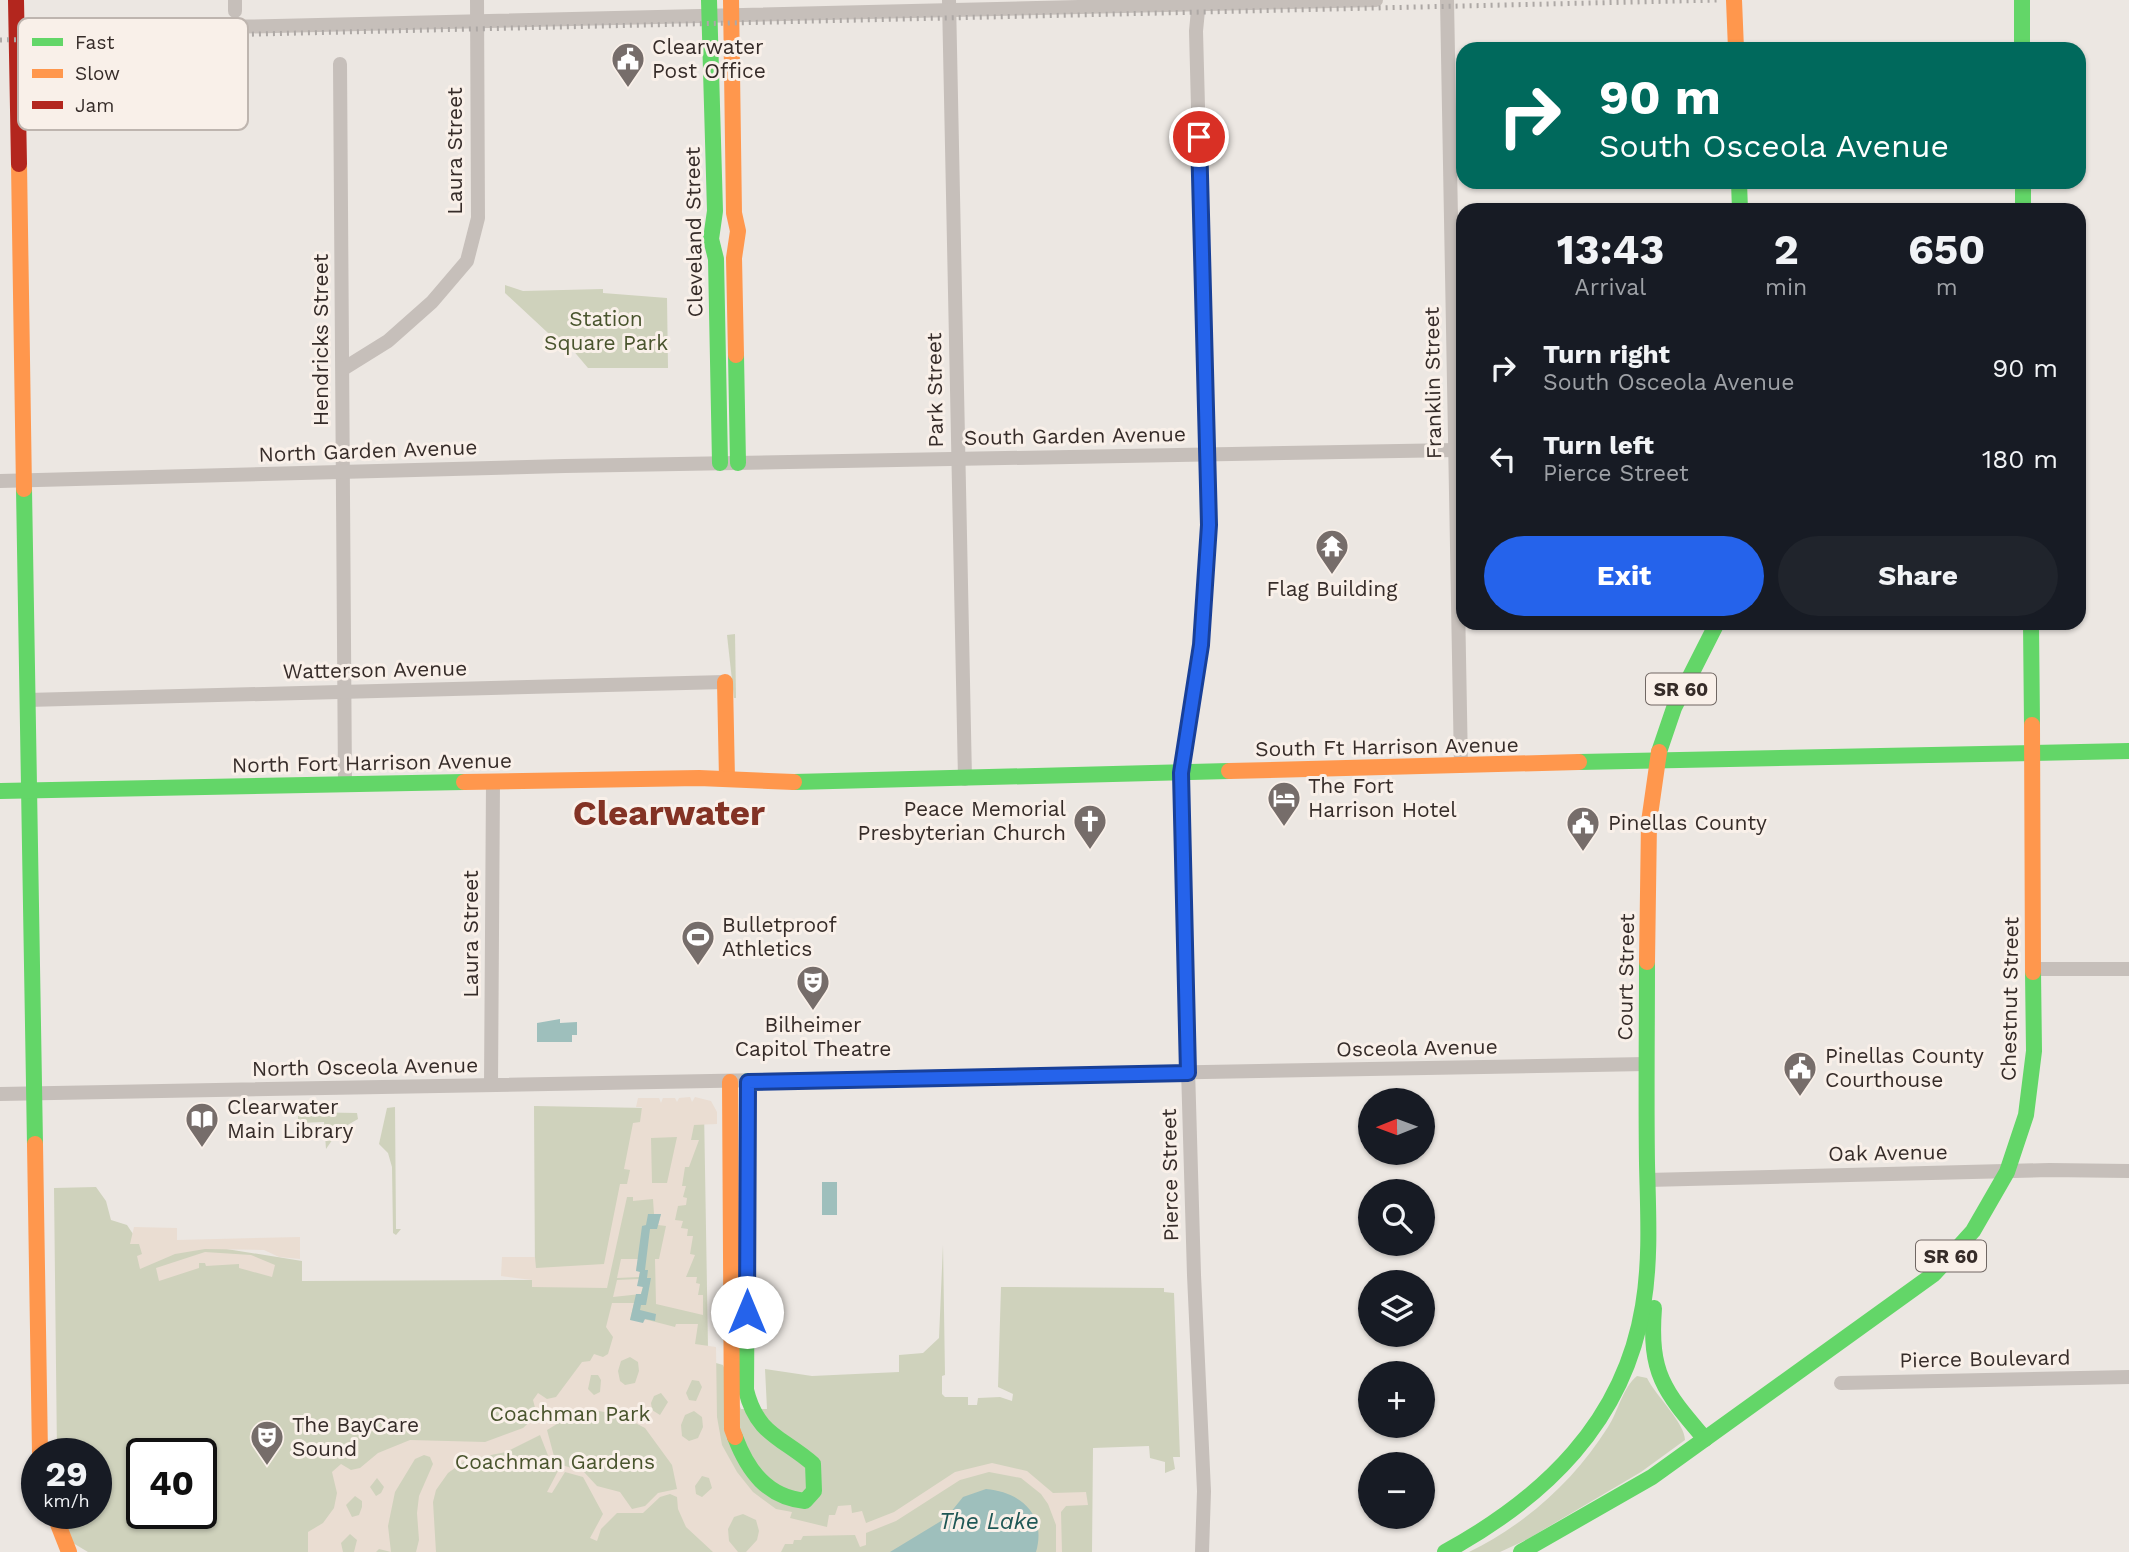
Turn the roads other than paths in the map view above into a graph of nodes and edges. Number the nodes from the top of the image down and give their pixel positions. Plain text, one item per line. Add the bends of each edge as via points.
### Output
1 (16, 0) edge
2 (477, 0) edge
3 (1376, 0) edge
4 (1447, 0) edge
5 (1734, 0) edge
6 (2022, 0) edge
7 (1199, 2) edge
8 (949, 5) edge
9 (709, 8) edge
10 (731, 8) edge
11 (478, 21) junction
12 (248, 26) edge
13 (17, 32) joint
14 (1736, 42) edge
15 (2022, 42) edge
16 (340, 64) dead end
17 (18, 88) edge
18 (19, 130) edge
19 (343, 369) junction
20 (1456, 450) joint
21 (1208, 454) junction
22 (958, 459) junction
23 (720, 463) junction
24 (738, 463) junction
25 (341, 474) junction
26 (25, 480) junction
27 (0, 481) edge
28 (1460, 630) edge
29 (1713, 630) edge
30 (2031, 630) edge
31 (725, 682) joint
32 (343, 691) junction
33 (27, 700) junction
34 (2129, 751) edge
35 (2032, 752) junction
36 (1656, 760) junction
37 (1461, 766) junction
38 (1181, 773) junction
39 (965, 779) junction
40 (736, 780) junction
41 (493, 782) junction
42 (345, 784) junction
43 (0, 791) edge
44 (29, 791) junction
45 (2129, 969) edge
46 (2033, 970) junction
47 (1646, 1064) junction
48 (1188, 1073) junction
49 (730, 1082) junction
50 (748, 1082) junction
51 (491, 1086) junction
52 (34, 1093) junction
53 (0, 1094) edge
54 (2129, 1171) edge
55 (2007, 1172) junction
56 (1647, 1180) junction
57 (2129, 1377) edge
58 (1841, 1383) dead end
59 (769, 1434) junction
60 (40, 1438) edge
61 (1705, 1439) junction
62 (746, 1462) junction
63 (60, 1529) edge
64 (69, 1552) edge
65 (1202, 1552) edge
66 (1446, 1552) edge
67 (1521, 1552) edge

1 - 13 street
2 - 11 street, Laura Street
3 - 7 street
4 - 20 street, Franklin Street
5 - 14 street
6 - 15 street
7 - 8 street
7 - 21 street, Pierce Street via 1196,31
8 - 10 street
8 - 22 street, Park Street
9 - 10 street
9 - 11 street
9 - 23 street, Cleveland Street via 715,211 711,239 716,259
10 - 24 street, Cleveland Street via 738,231 734,258
11 - 12 street
11 - 19 street, Laura Street via 478,218 467,261 432,302 388,341
13 - 17 street
16 - 19 street, Hendricks Street
18 - 26 street
19 - 25 street, Hendricks Street
20 - 21 street, South Garden Avenue
21 - 22 street, South Garden Avenue
21 - 38 street, Pierce Street via 1204,613
22 - 24 street, South Garden Avenue
22 - 39 street, Park Street
23 - 24 street, North Garden Avenue
23 - 25 street, North Garden Avenue
25 - 26 street, North Garden Avenue
25 - 32 street, Hendricks Street
26 - 27 street, North Garden Avenue
26 - 33 street
28 - 37 street, Franklin Street
29 - 36 street, Court Street / SR 60 via 1676,698
30 - 35 street, Chestnut Street / SR 60
31 - 32 street, Watterson Avenue
31 - 40 street
32 - 33 street, Watterson Avenue
32 - 42 street, Hendricks Street
33 - 44 street
34 - 35 street, South Ft Harrison Avenue
35 - 36 street, South Ft Harrison Avenue
35 - 46 street, Chestnut Street / SR 60
36 - 37 street, South Ft Harrison Avenue
36 - 47 street, Court Street / SR 60 via 1648,840
37 - 38 street, South Ft Harrison Avenue
38 - 39 street, South Ft Harrison Avenue
38 - 48 street, Pierce Street
39 - 40 street, South Ft Harrison Avenue
40 - 41 street, North Fort Harrison Avenue
41 - 42 street, North Fort Harrison Avenue
41 - 51 street, Laura Street
42 - 44 street, North Fort Harrison Avenue
43 - 44 street, North Fort Harrison Avenue
44 - 52 street
45 - 46 street
46 - 55 street, Chestnut Street / SR 60 via 2032,1085
47 - 48 street, Osceola Avenue
47 - 56 street, Court Street / SR 60
48 - 50 street, Osceola Avenue
48 - 65 street, Pierce Street via 1204,1491
49 - 50 street, North Osceola Avenue
49 - 51 street, North Osceola Avenue
49 - 62 street via 730,1410 732,1429
50 - 59 street via 746,1390 750,1414
51 - 52 street, North Osceola Avenue
52 - 53 street, North Osceola Avenue
52 - 60 street
54 - 55 street, Oak Avenue
55 - 56 street, Oak Avenue
55 - 61 street, Chestnut Street / SR 60 via 1973,1231 1934,1274
56 - 61 street via 1658,1216 1653,1362 1662,1388
56 - 66 street, Court Street / SR 60 via 1643,1308 1634,1344 1606,1409 1563,1468 1490,1530
57 - 58 street, Pierce Boulevard
59 - 62 street
59 - 62 street via 813,1464 814,1491 806,1501 777,1497
61 - 67 street, SR 60 via 1594,1513
63 - 64 street

